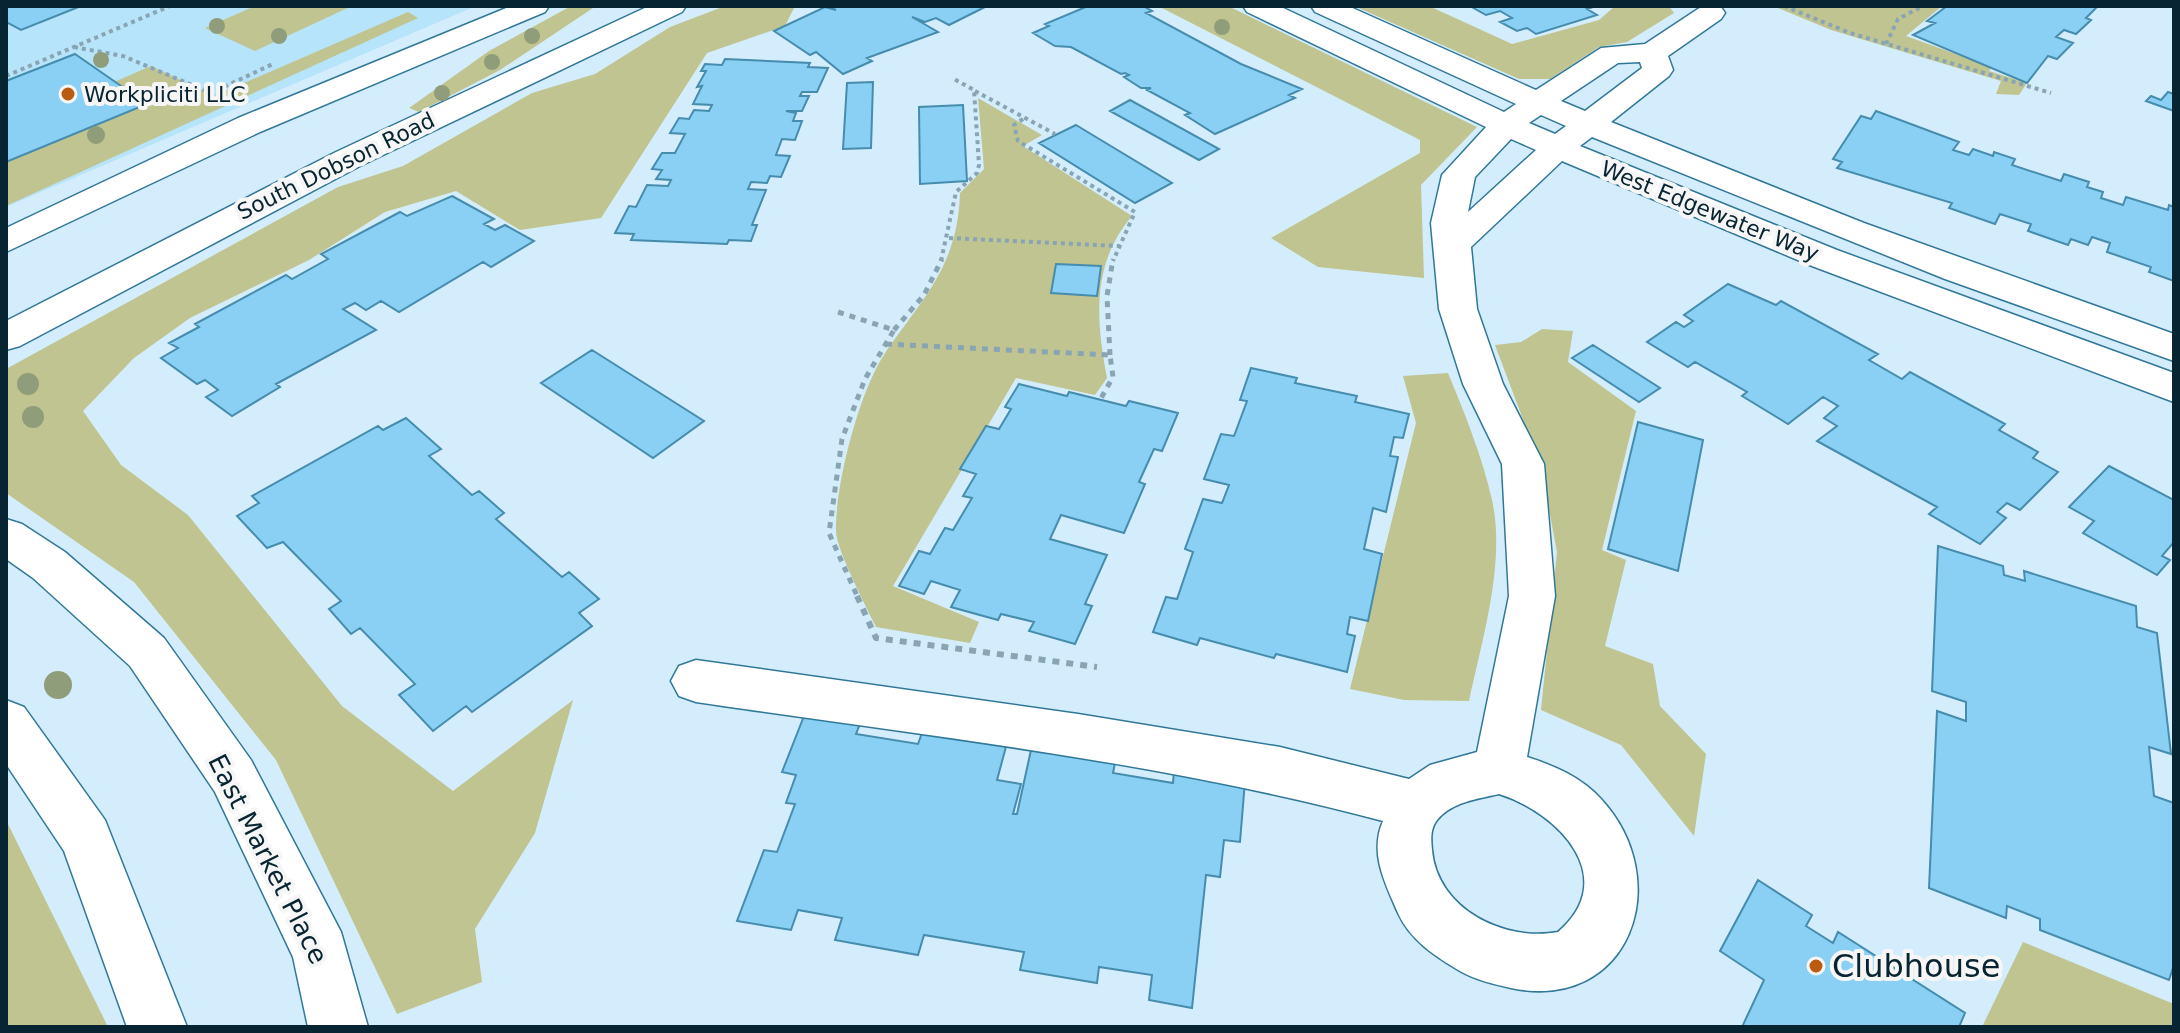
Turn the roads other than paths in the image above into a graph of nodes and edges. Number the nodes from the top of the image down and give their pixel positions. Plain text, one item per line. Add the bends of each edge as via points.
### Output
1 (535, 6) edge
2 (612, 6) edge
3 (672, 6) edge
4 (1257, 6) edge
5 (1325, 6) edge
6 (1711, 13) dead end
7 (1652, 53) junction
8 (1537, 101) junction
9 (446, 111) junction
10 (1591, 124) junction
11 (1506, 125) junction
12 (1557, 148) junction
13 (6, 241) edge
14 (1453, 244) junction
15 (6, 337) edge
16 (2174, 348) edge
17 (2174, 388) edge
18 (6, 536) edge
19 (696, 681) dead end
20 (6, 722) edge
21 (1499, 771) junction
22 (1415, 805) junction
23 (157, 1027) edge
24 (338, 1027) edge

1 - 13 street via 249,125
2 - 9 street
3 - 9 street, South Dobson Road
4 - 11 street, West Edgewater Way
5 - 8 street, West Edgewater Way
6 - 7 street
7 - 8 street via 1611,54
7 - 10 street via 1658,70
8 - 10 street, West Edgewater Way
8 - 11 street
9 - 15 street, South Dobson Road
10 - 12 street
10 - 16 street, West Edgewater Way via 1847,230
11 - 12 street, West Edgewater Way
11 - 14 street via 1459,175 1448,223
12 - 14 street
12 - 17 street, West Edgewater Way via 1949,306
14 - 21 street via 1458,309 1483,384 1523,464 1532,596
18 - 24 street, East Market Place via 49,565 147,652 233,776 321,952
19 - 22 street via 1280,770
20 - 23 street via 86,838
21 - 22 street via 1465,773 1436,785
21 - 22 street via 1565,799 1591,825 1607,854 1614,884 1610,913 1597,937 1574,955 1544,964 1511,963 1477,951 1443,929 1418,899 1405,865 1403,833

